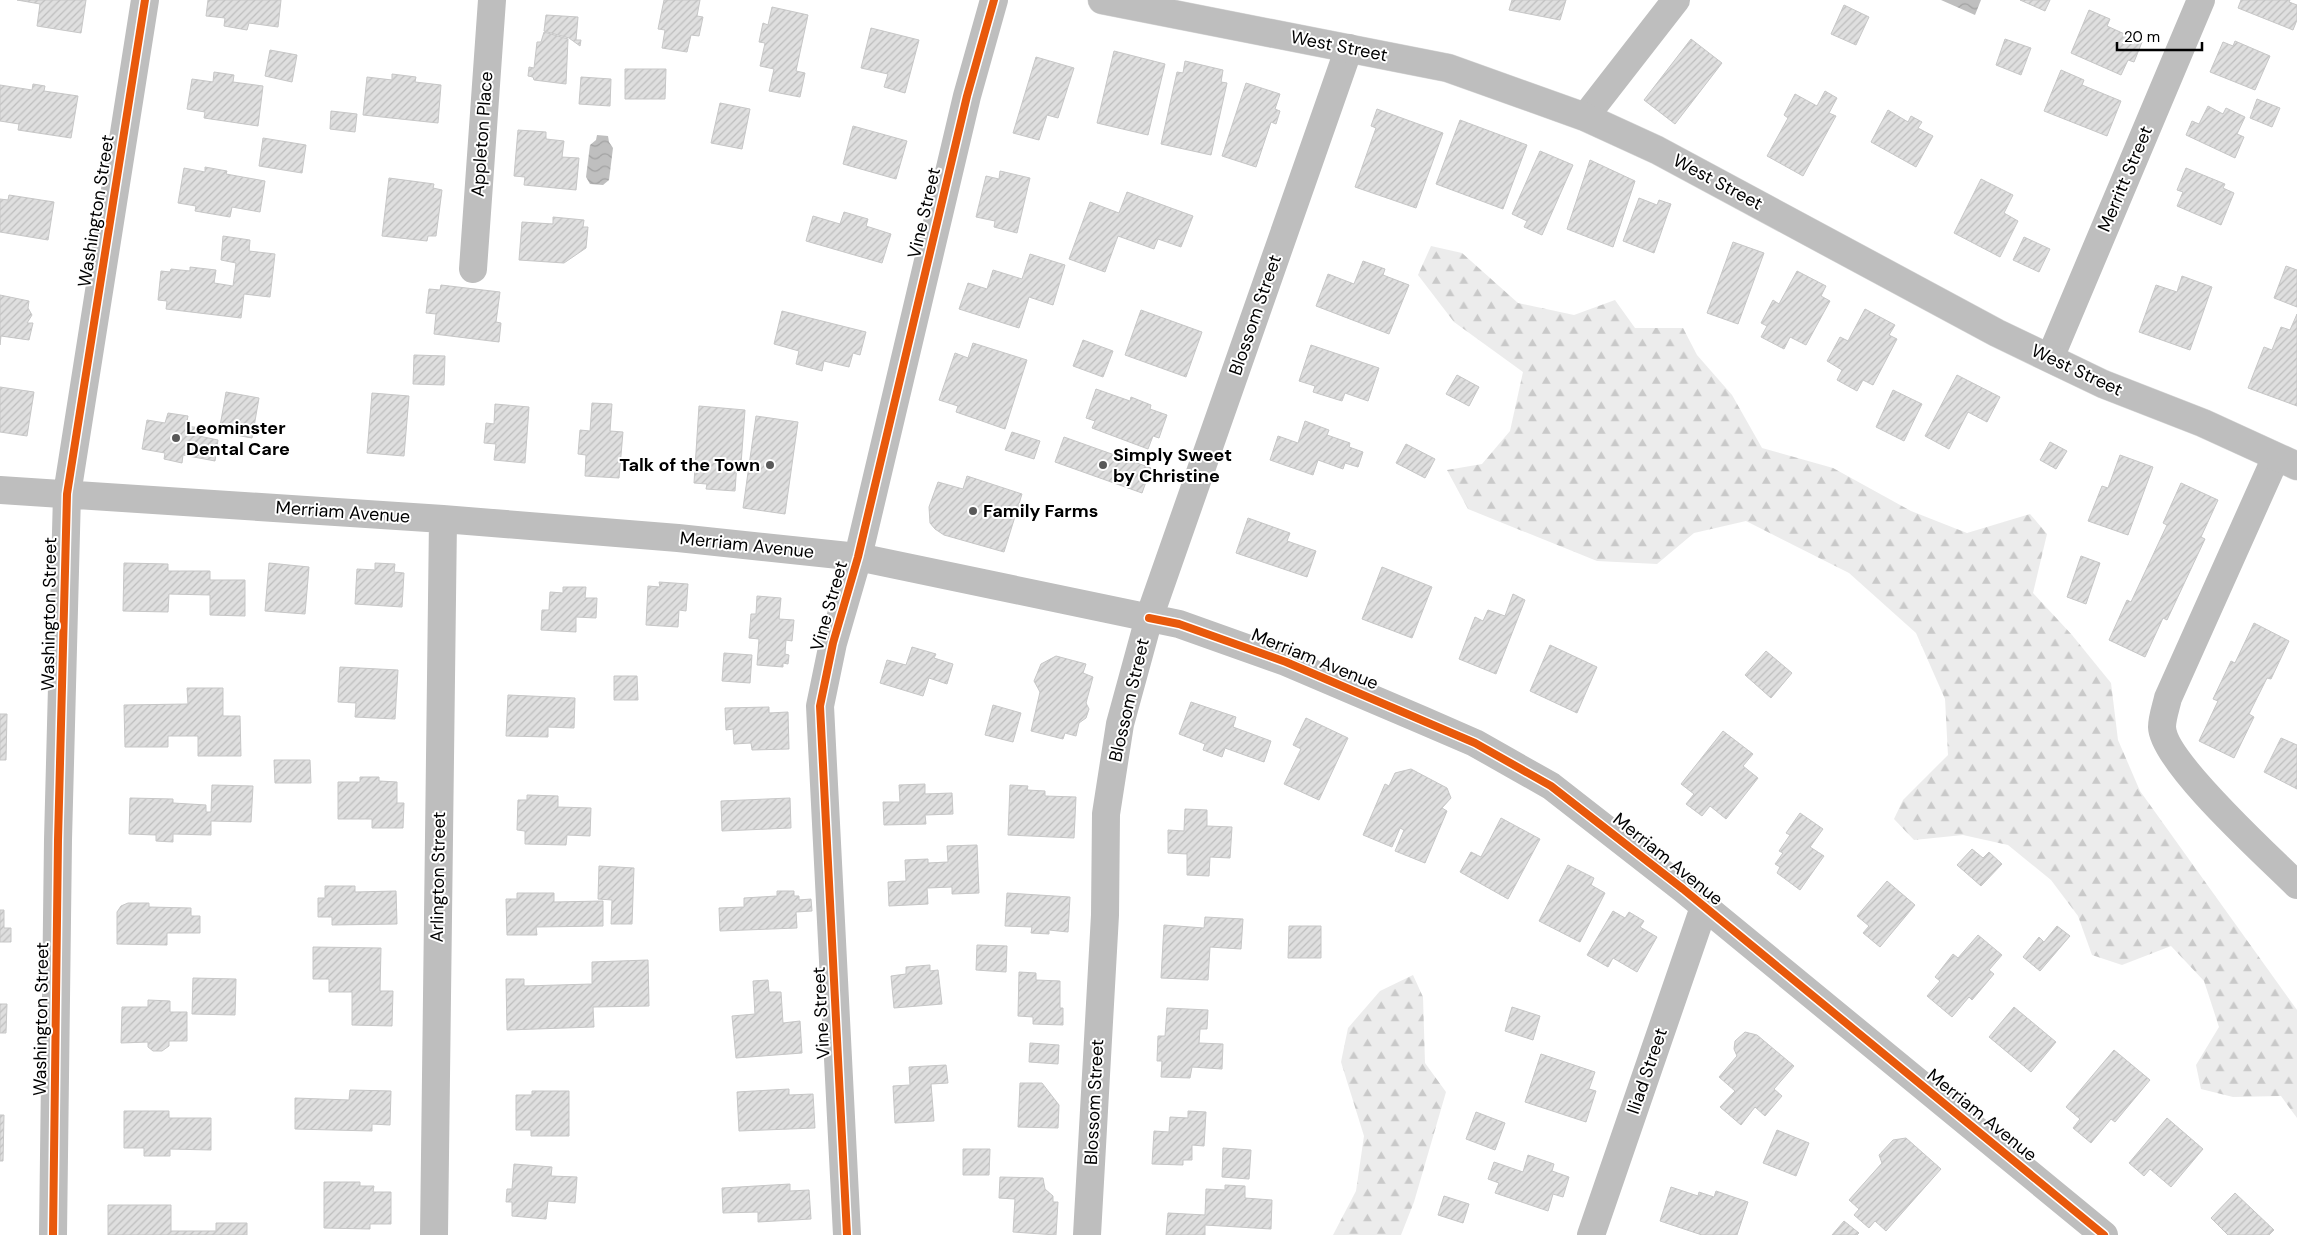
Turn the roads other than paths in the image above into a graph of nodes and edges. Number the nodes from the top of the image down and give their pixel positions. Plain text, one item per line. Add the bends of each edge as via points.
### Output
1 (145, 0) edge
2 (492, 0) edge
3 (994, 0) edge
4 (1102, 0) edge
5 (1676, 0) edge
6 (2201, 0) edge
7 (1175, 7) edge
8 (1350, 48) junction
9 (1585, 117) junction
10 (473, 268) dead end
11 (2050, 358) junction
12 (2286, 462) edge
13 (0, 490) edge
14 (67, 494) junction
15 (443, 519) junction
16 (858, 557) junction
17 (1148, 618) junction
18 (2297, 885) edge
19 (1704, 907) junction
20 (53, 1235) edge
21 (434, 1235) edge
22 (847, 1235) edge
23 (1087, 1235) edge
24 (1591, 1235) edge
25 (2104, 1235) edge

1 - 14 street, Washington Street
2 - 10 street, Appleton Place
3 - 16 street, Vine Street via 967,96
4 - 7 street, West Street
5 - 9 street
6 - 11 street, Merritt Street
7 - 8 street, West Street
8 - 9 street, West Street via 1448,68
8 - 17 street, Blossom Street
9 - 11 street, West Street via 1657,150
11 - 12 street, West Street
12 - 18 street via 2168,698 2162,728 2176,759 2195,783
13 - 14 street, Merriam Avenue
14 - 15 street, Merriam Avenue
14 - 20 street, Washington Street
15 - 16 street, Merriam Avenue via 678,538
15 - 21 street, Arlington Street
16 - 17 street, Merriam Avenue
16 - 22 street, Vine Street via 833,643 820,706
17 - 19 street, Merriam Avenue via 1179,624 1286,662 1493,753 1551,786
17 - 23 street, Blossom Street via 1120,724 1106,814 1105,915
19 - 24 street, Iliad Street
19 - 25 street, Merriam Avenue

